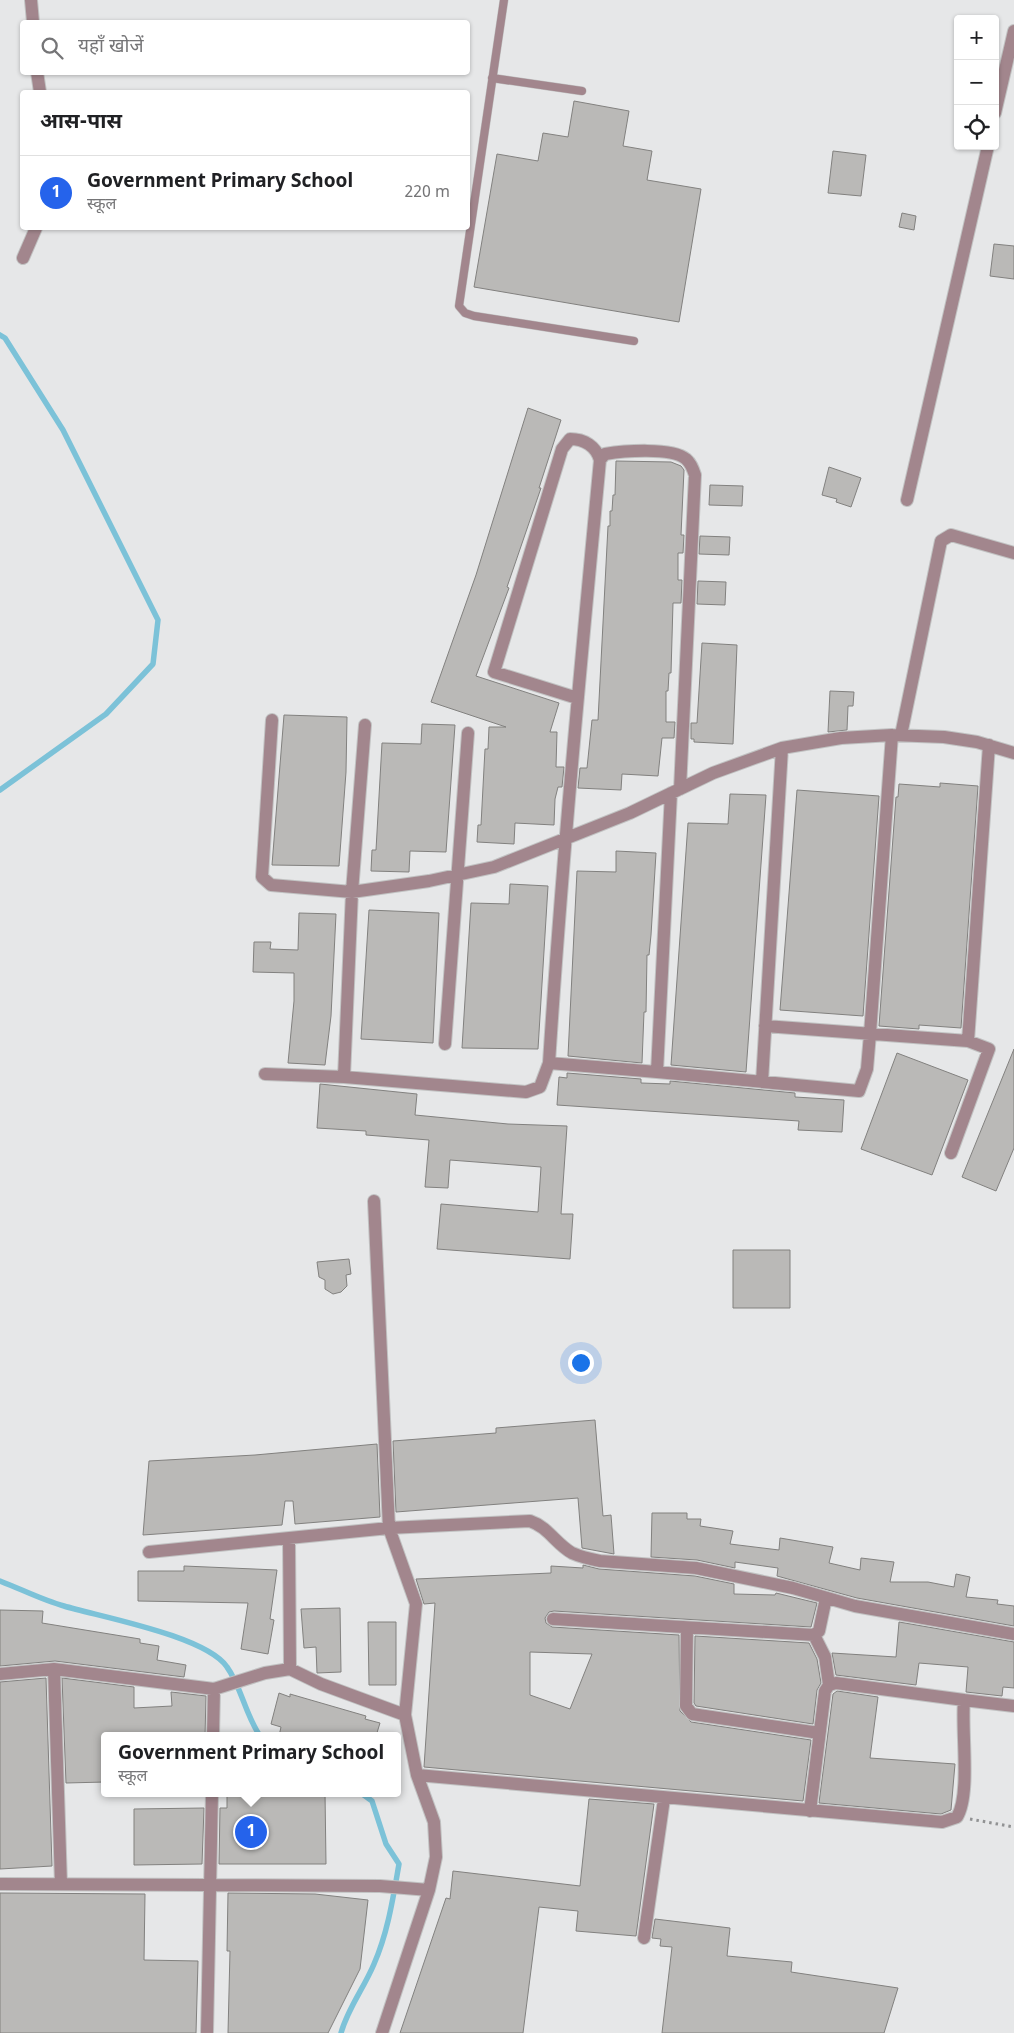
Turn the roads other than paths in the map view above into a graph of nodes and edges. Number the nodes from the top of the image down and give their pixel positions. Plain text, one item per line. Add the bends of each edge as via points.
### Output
1 (31, 0) edge
2 (504, 0) edge
3 (33, 20) edge
4 (1014, 31) edge
5 (37, 75) edge
6 (492, 78) junction
7 (40, 90) edge
8 (582, 91) dead end
9 (997, 105) edge
10 (987, 150) edge
11 (35, 230) edge
12 (23, 258) dead end
13 (634, 341) dead end
14 (600, 460) junction
15 (907, 500) dead end
16 (1014, 554) edge
17 (577, 698) junction
18 (272, 720) dead end
19 (365, 725) dead end
20 (468, 733) dead end
21 (896, 735) junction
22 (990, 745) junction
23 (782, 748) junction
24 (1014, 753) edge
25 (676, 791) junction
26 (564, 840) junction
27 (458, 874) junction
28 (352, 892) junction
29 (765, 1026) junction
30 (870, 1034) junction
31 (968, 1041) junction
32 (445, 1044) dead end
33 (549, 1063) junction
34 (657, 1072) junction
35 (265, 1074) dead end
36 (344, 1077) junction
37 (762, 1082) junction
38 (951, 1153) dead end
39 (374, 1201) dead end
40 (389, 1528) junction
41 (289, 1538) junction
42 (149, 1552) dead end
43 (826, 1598) junction
44 (553, 1619) dead end
45 (688, 1628) junction
46 (1014, 1634) edge
47 (814, 1635) junction
48 (54, 1669) junction
49 (290, 1669) junction
50 (0, 1674) edge
51 (829, 1685) junction
52 (214, 1689) junction
53 (964, 1700) junction
54 (1014, 1706) edge
55 (406, 1715) junction
56 (213, 1732) edge
57 (819, 1733) junction
58 (417, 1776) junction
59 (212, 1797) edge
60 (664, 1799) junction
61 (810, 1811) junction
62 (0, 1884) edge
63 (61, 1884) junction
64 (210, 1885) junction
65 (429, 1890) junction
66 (644, 1938) dead end
67 (207, 2033) edge
68 (382, 2033) edge

1 - 3 street
2 - 6 lane
4 - 9 street
5 - 7 street
6 - 8 lane
6 - 13 lane via 459,306 474,316
10 - 15 street
11 - 12 street
14 - 17 street
14 - 17 street via 597,452 580,439 570,439 562,448 494,672
14 - 25 street via 605,454 618,452 666,452 686,458 695,475
16 - 21 street via 951,535 941,541
17 - 26 street
18 - 28 street via 262,877 271,885
19 - 28 street
20 - 27 street
21 - 22 street via 944,737
21 - 23 street via 841,738
21 - 30 street
22 - 24 street
22 - 31 street
23 - 25 street via 713,773
23 - 29 street
25 - 26 street
25 - 34 street
26 - 27 street via 494,867
26 - 33 street
27 - 28 street
27 - 32 street
28 - 36 street
29 - 30 street
29 - 37 street
30 - 31 street
30 - 37 street via 867,1069 859,1091
31 - 38 street via 989,1049
33 - 34 street
33 - 36 street via 540,1087 526,1092
34 - 37 street
35 - 36 street
39 - 40 street
40 - 41 street
40 - 43 street via 530,1521 541,1525 571,1552 586,1558 696,1568
40 - 55 street via 416,1604
41 - 42 street
41 - 49 street
43 - 46 street via 942,1623
43 - 47 street via 818,1632
44 - 45 street
45 - 47 street
45 - 57 street via 686,1706 692,1714
47 - 51 street via 825,1657
48 - 50 street
48 - 52 street
48 - 63 street
49 - 52 street via 264,1673
49 - 55 street via 321,1684
51 - 53 street via 836,1683
51 - 57 street via 824,1691
52 - 56 street
53 - 54 street
53 - 61 street via 964,1799 957,1817 942,1822
55 - 58 street
57 - 61 street
58 - 60 street
58 - 65 street via 434,1822 436,1857
59 - 64 street
60 - 61 street
60 - 66 street
62 - 63 street
63 - 64 street
64 - 65 street via 380,1886
64 - 67 street
65 - 68 street

